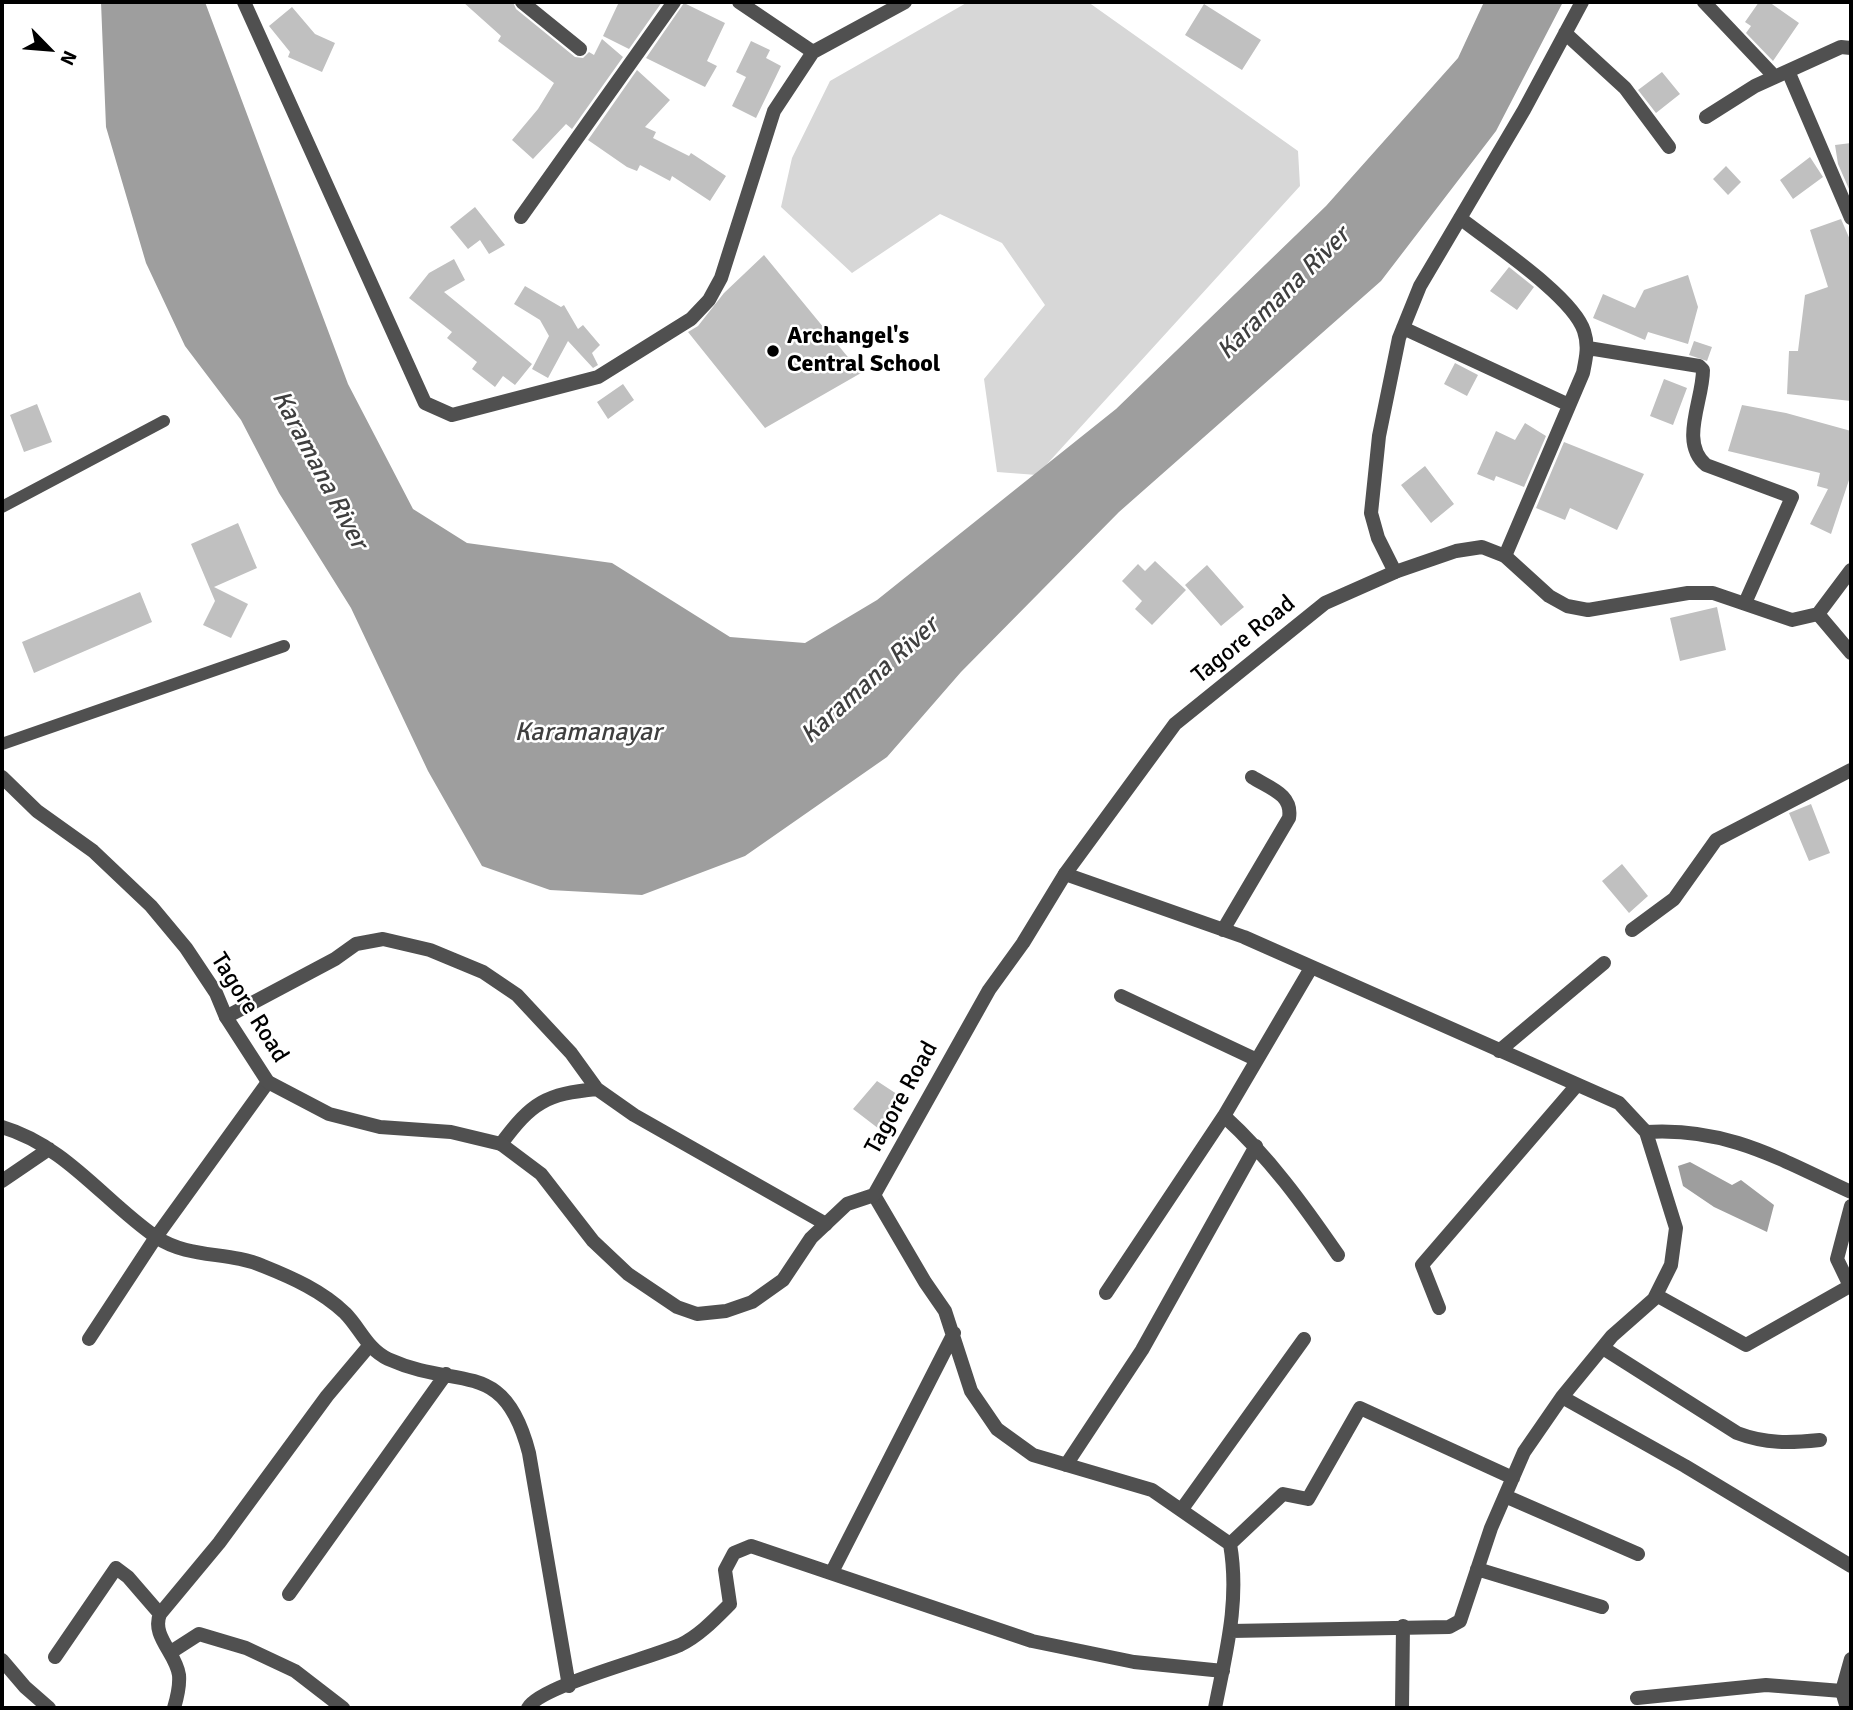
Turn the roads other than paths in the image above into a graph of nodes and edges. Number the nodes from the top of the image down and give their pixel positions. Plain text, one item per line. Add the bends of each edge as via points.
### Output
1 (244, 2) edge
2 (522, 2) edge
3 (674, 2) edge
4 (739, 2) edge
5 (905, 2) edge
6 (1581, 2) edge
7 (1704, 2) edge
8 (1565, 33) junction
9 (1851, 48) edge
10 (580, 49) dead end
11 (813, 52) junction
12 (1781, 74) junction
13 (1706, 117) dead end
14 (1669, 147) dead end
15 (521, 217) dead end
16 (1460, 218) junction
17 (1851, 218) edge
18 (1403, 328) junction
19 (1588, 348) junction
20 (1569, 405) junction
21 (164, 421) dead end
22 (2, 507) edge
23 (1505, 556) junction
24 (1851, 570) edge
25 (1395, 572) junction
26 (1745, 603) junction
27 (1818, 614) junction
28 (284, 646) dead end
29 (1851, 653) edge
30 (2, 744) edge
31 (1851, 769) edge
32 (2, 777) edge
33 (1252, 777) dead end
34 (1065, 874) junction
35 (1223, 929) junction
36 (1632, 930) dead end
37 (1604, 963) dead end
38 (1311, 968) junction
39 (1121, 996) dead end
40 (226, 1017) junction
41 (1499, 1051) junction
42 (1255, 1059) junction
43 (268, 1082) junction
44 (1577, 1085) junction
45 (597, 1089) junction
46 (1224, 1116) junction
47 (2, 1127) edge
48 (1646, 1132) junction
49 (501, 1144) junction
50 (1256, 1146) junction
51 (49, 1149) junction
52 (2, 1181) edge
53 (1851, 1192) edge
54 (874, 1195) junction
55 (1851, 1206) edge
56 (826, 1224) junction
57 (156, 1237) junction
58 (1338, 1255) dead end
59 (1106, 1293) dead end
60 (1656, 1295) junction
61 (1439, 1308) dead end
62 (954, 1333) junction
63 (89, 1339) dead end
64 (1304, 1339) dead end
65 (369, 1346) junction
66 (1603, 1348) junction
67 (446, 1374) junction
68 (1562, 1397) junction
69 (1820, 1440) dead end
70 (1066, 1465) junction
71 (1513, 1478) junction
72 (1505, 1496) junction
73 (1182, 1509) junction
74 (1230, 1544) junction
75 (1638, 1555) dead end
76 (1851, 1566) edge
77 (1477, 1569) junction
78 (832, 1572) junction
79 (289, 1594) dead end
80 (1602, 1607) dead end
81 (160, 1614) junction
82 (1403, 1626) junction
83 (1231, 1631) junction
84 (172, 1652) junction
85 (55, 1657) dead end
86 (1851, 1659) edge
87 (2, 1660) edge
88 (1223, 1671) junction
89 (569, 1686) junction
90 (1842, 1692) junction
91 (1637, 1698) dead end
92 (49, 1708) edge
93 (174, 1708) edge
94 (343, 1708) edge
95 (528, 1708) edge
96 (1215, 1708) edge
97 (1402, 1708) edge
98 (1847, 1708) edge

1 - 11 street via 425,403 452,415 598,377 691,319 721,278 775,111
2 - 10 street
3 - 15 street
4 - 11 street
5 - 11 street
6 - 8 street
7 - 12 street
8 - 14 street via 1625,88
8 - 16 street
9 - 12 street via 1841,47
12 - 13 street
12 - 17 street
16 - 18 street via 1420,286
16 - 19 street via 1555,293 1583,328
18 - 20 street
18 - 25 street via 1379,436 1371,513
19 - 20 street
19 - 26 street via 1699,366 1703,382 1691,445 1695,456 1706,465 1792,497
20 - 23 street
21 - 22 lane
23 - 25 street, Tagore Road via 1482,547
23 - 26 street, Tagore Road via 1549,596 1567,606 1588,610 1713,593
24 - 27 street
25 - 34 street, Tagore Road via 1325,603 1175,724
26 - 27 street, Tagore Road via 1792,620
27 - 29 street
28 - 30 lane
31 - 36 street via 1716,840 1674,899
32 - 40 street, Tagore Road via 37,811 93,851 151,906 186,948
33 - 35 street via 1286,798 1289,818
34 - 35 street
34 - 54 street, Tagore Road via 989,990
35 - 38 street
37 - 41 street
38 - 41 street
38 - 42 street
39 - 42 street
40 - 43 street, Tagore Road
40 - 45 street via 356,944 383,939 429,950 483,972 517,995 550,1028
41 - 44 street
42 - 46 street
43 - 49 street, Tagore Road via 329,1114 380,1128 451,1132
43 - 57 street
44 - 48 street via 1619,1103
44 - 61 street via 1422,1265
45 - 49 street via 551,1096 531,1109
45 - 56 street via 634,1115
46 - 50 street
46 - 59 street
47 - 51 street
48 - 53 street via 1679,1130 1741,1142
48 - 60 street via 1676,1228 1671,1265
49 - 56 street, Tagore Road via 541,1174 593,1241 628,1274 653,1293 697,1314 726,1311 768,1293
50 - 58 street
50 - 70 street via 1142,1350
51 - 52 street
51 - 57 street
54 - 56 street, Tagore Road via 848,1204
54 - 62 street
55 - 60 street via 1837,1259 1850,1286 1746,1345
57 - 63 street
57 - 65 street via 190,1251 260,1264 324,1294 348,1316
60 - 66 street
62 - 70 street via 971,1391 997,1429 1033,1455
62 - 78 street
64 - 73 street
65 - 67 street via 387,1359
65 - 81 street
66 - 68 street
66 - 69 street via 1737,1433 1761,1442
67 - 79 street
67 - 89 street via 486,1385 507,1399 521,1422
68 - 71 street via 1524,1452
68 - 76 street
70 - 73 street via 1152,1490
71 - 72 street
71 - 74 street via 1360,1408 1308,1499 1283,1494
72 - 75 street
72 - 77 street
73 - 74 street
74 - 83 street via 1236,1578
77 - 80 street
77 - 82 street via 1460,1621 1449,1626
78 - 88 street via 1032,1642 1134,1662
78 - 89 street via 751,1546 734,1553 725,1570 730,1604 709,1625 681,1644
81 - 84 street via 156,1623 159,1633
81 - 85 street via 116,1569
82 - 83 street
82 - 97 street
83 - 88 street
84 - 93 street via 179,1674
84 - 94 street via 199,1634 246,1647 295,1671
86 - 90 street
87 - 92 street
88 - 96 street
89 - 95 street via 532,1700
90 - 91 street via 1766,1685
90 - 98 street

